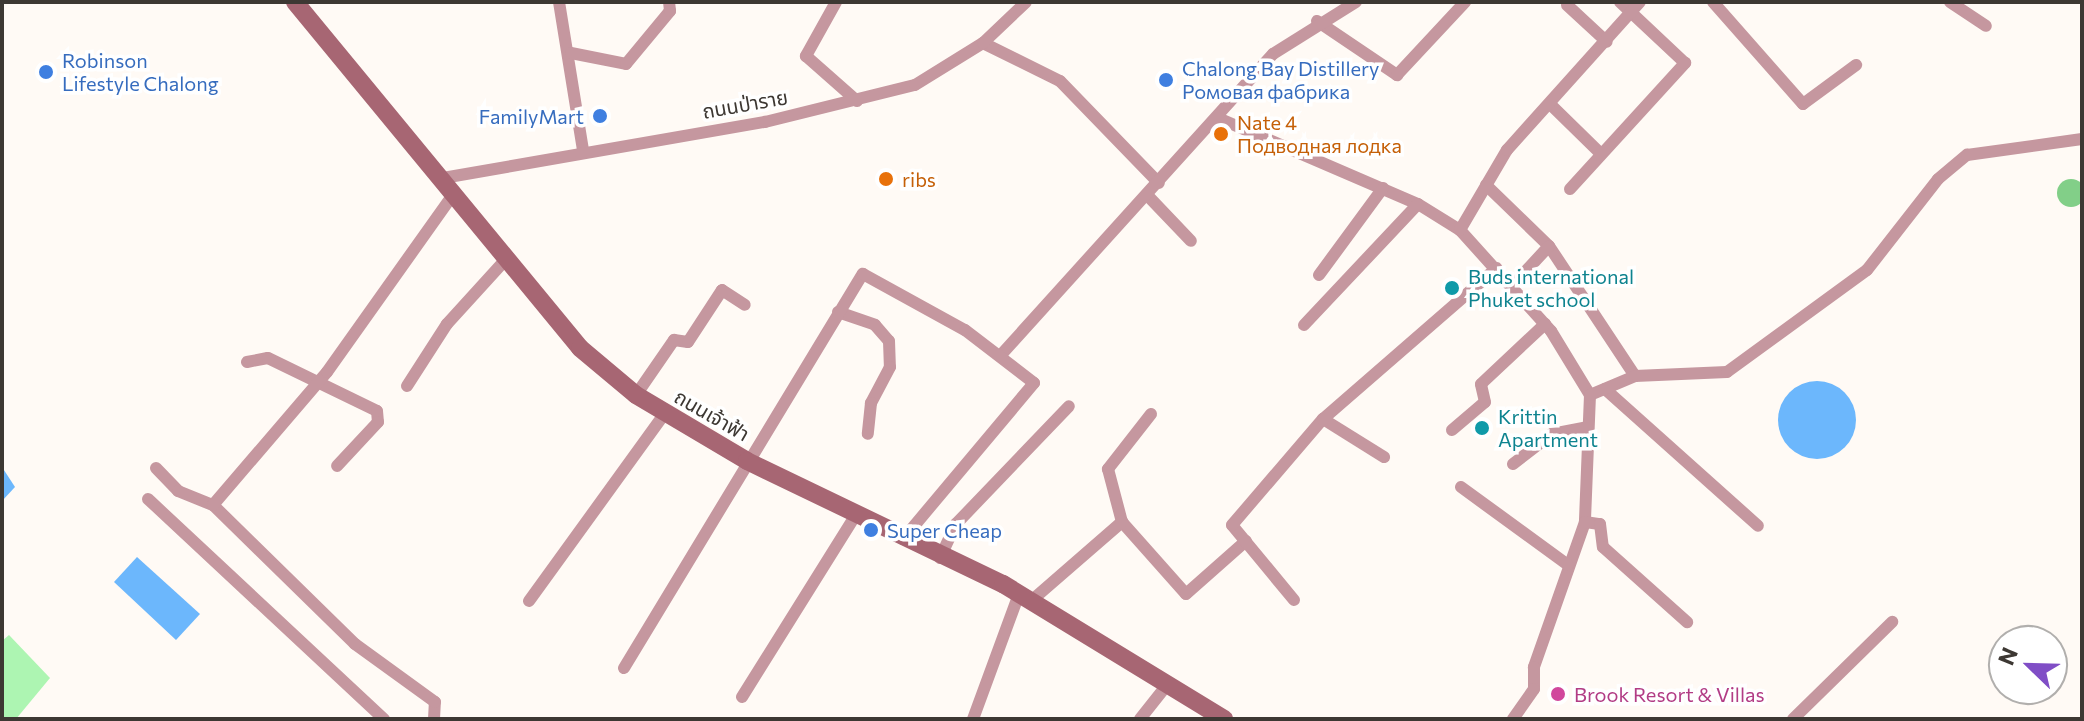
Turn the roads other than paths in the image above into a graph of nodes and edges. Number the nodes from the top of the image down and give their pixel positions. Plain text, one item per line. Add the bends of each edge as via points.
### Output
1 (295, 2) edge
2 (559, 2) edge
3 (669, 2) edge
4 (836, 2) edge
5 (1026, 2) edge
6 (1356, 2) edge
7 (1465, 2) edge
8 (1620, 2) edge
9 (1713, 2) edge
10 (1950, 2) edge
11 (1567, 5) dead end
12 (1636, 7) edge
13 (1317, 21) junction
14 (1986, 26) dead end
15 (1607, 42) junction
16 (983, 43) junction
17 (571, 53) junction
18 (1856, 65) dead end
19 (857, 101) junction
20 (1551, 105) junction
21 (1218, 118) junction
22 (2082, 139) edge
23 (583, 151) junction
24 (1600, 153) junction
25 (1159, 183) junction
26 (449, 185) junction
27 (1486, 185) junction
28 (1383, 188) junction
29 (1570, 189) dead end
30 (1148, 196) junction
31 (1418, 204) junction
32 (1460, 230) junction
33 (1191, 241) dead end
34 (1549, 246) junction
35 (508, 257) junction
36 (1497, 268) junction
37 (1319, 275) dead end
38 (1512, 286) junction
39 (745, 305) dead end
40 (838, 312) junction
41 (1545, 324) junction
42 (1304, 325) dead end
43 (1000, 356) junction
44 (247, 362) dead end
45 (1635, 376) junction
46 (319, 382) junction
47 (407, 386) dead end
48 (1605, 389) junction
49 (636, 395) junction
50 (1590, 395) junction
51 (1069, 406) dead end
52 (665, 413) junction
53 (1151, 414) dead end
54 (1323, 419) junction
55 (1584, 428) junction
56 (1452, 430) dead end
57 (868, 434) dead end
58 (1384, 457) dead end
59 (747, 461) junction
60 (1513, 464) dead end
61 (337, 466) dead end
62 (156, 468) dead end
63 (1461, 487) dead end
64 (148, 499) dead end
65 (213, 505) junction
66 (855, 516) junction
67 (1122, 522) junction
68 (1585, 522) junction
69 (1758, 526) dead end
70 (903, 539) junction
71 (1246, 541) junction
72 (940, 558) junction
73 (1568, 565) junction
74 (1025, 597) junction
75 (1294, 600) dead end
76 (529, 601) dead end
77 (1687, 622) dead end
78 (1892, 622) dead end
79 (624, 668) dead end
80 (1167, 685) junction
81 (742, 697) dead end
82 (1796, 718) edge
83 (384, 719) edge
84 (434, 719) edge
85 (973, 719) edge
86 (1140, 719) edge
87 (1224, 719) edge
88 (1513, 719) edge

1 - 26 main road, ถนนเจ้าฟ้า
2 - 17 street
3 - 17 street via 670,11 626,64
4 - 19 street via 806,56
5 - 16 street, ถนนป่าราย
6 - 13 street
7 - 13 street via 1397,75
8 - 12 street
9 - 18 street via 1803,104
10 - 14 street
11 - 15 street
12 - 15 street
12 - 24 street via 1685,63
13 - 21 street via 1273,54
15 - 20 street
16 - 19 street, ถนนป่าราย via 915,85
16 - 25 street via 1060,81
17 - 23 street
19 - 23 street, ถนนป่าราย
20 - 24 street
20 - 27 street
21 - 25 street
21 - 28 street
22 - 45 street via 1967,155 1938,179 1867,270 1727,372
23 - 26 street, ถนนป่าราย
24 - 29 street
25 - 30 street
26 - 35 main road, ถนนเจ้าฟ้า
26 - 46 street
27 - 32 street
27 - 34 street
28 - 31 street
28 - 37 street
30 - 33 street
30 - 43 street
31 - 32 street
31 - 42 street
32 - 36 street
34 - 38 street
34 - 45 street via 1595,305
35 - 47 street via 447,324
35 - 49 main road, ถนนเจ้าฟ้า via 580,348
36 - 38 street
36 - 54 street
38 - 41 street
39 - 49 street via 722,290 688,342 674,340
40 - 43 street via 863,274
40 - 57 street via 875,325 889,341 890,367 871,403
40 - 59 street
41 - 50 street
41 - 56 street via 1481,384 1485,402
43 - 70 street via 1034,383
44 - 46 street via 268,358
45 - 48 street
46 - 61 street via 379,414
46 - 65 street
48 - 50 street
48 - 69 street
49 - 52 main road, ถนนเจ้าฟ้า
50 - 55 street
51 - 72 street via 956,524
52 - 59 main road, ถนนเจ้าฟ้า
52 - 76 street
53 - 67 street via 1108,469
54 - 58 street
54 - 71 street via 1232,525
55 - 60 street via 1552,434
55 - 68 street
59 - 66 main road, ถนนเจ้าฟ้า
59 - 79 street
62 - 65 street via 178,491
63 - 73 street
64 - 83 street
65 - 84 street via 355,644 435,702
66 - 70 main road, ถนนเจ้าฟ้า
66 - 81 street
67 - 71 street via 1186,594
67 - 74 street
68 - 73 street
68 - 77 street via 1600,524 1603,547
70 - 72 main road, ถนนเจ้าฟ้า
71 - 75 street
72 - 74 main road, ถนนเจ้าฟ้า
73 - 88 street via 1534,689
74 - 80 main road, ถนนเจ้าฟ้า
74 - 85 street
78 - 82 street
80 - 86 street
80 - 87 main road, ถนนเจ้าฟ้า

